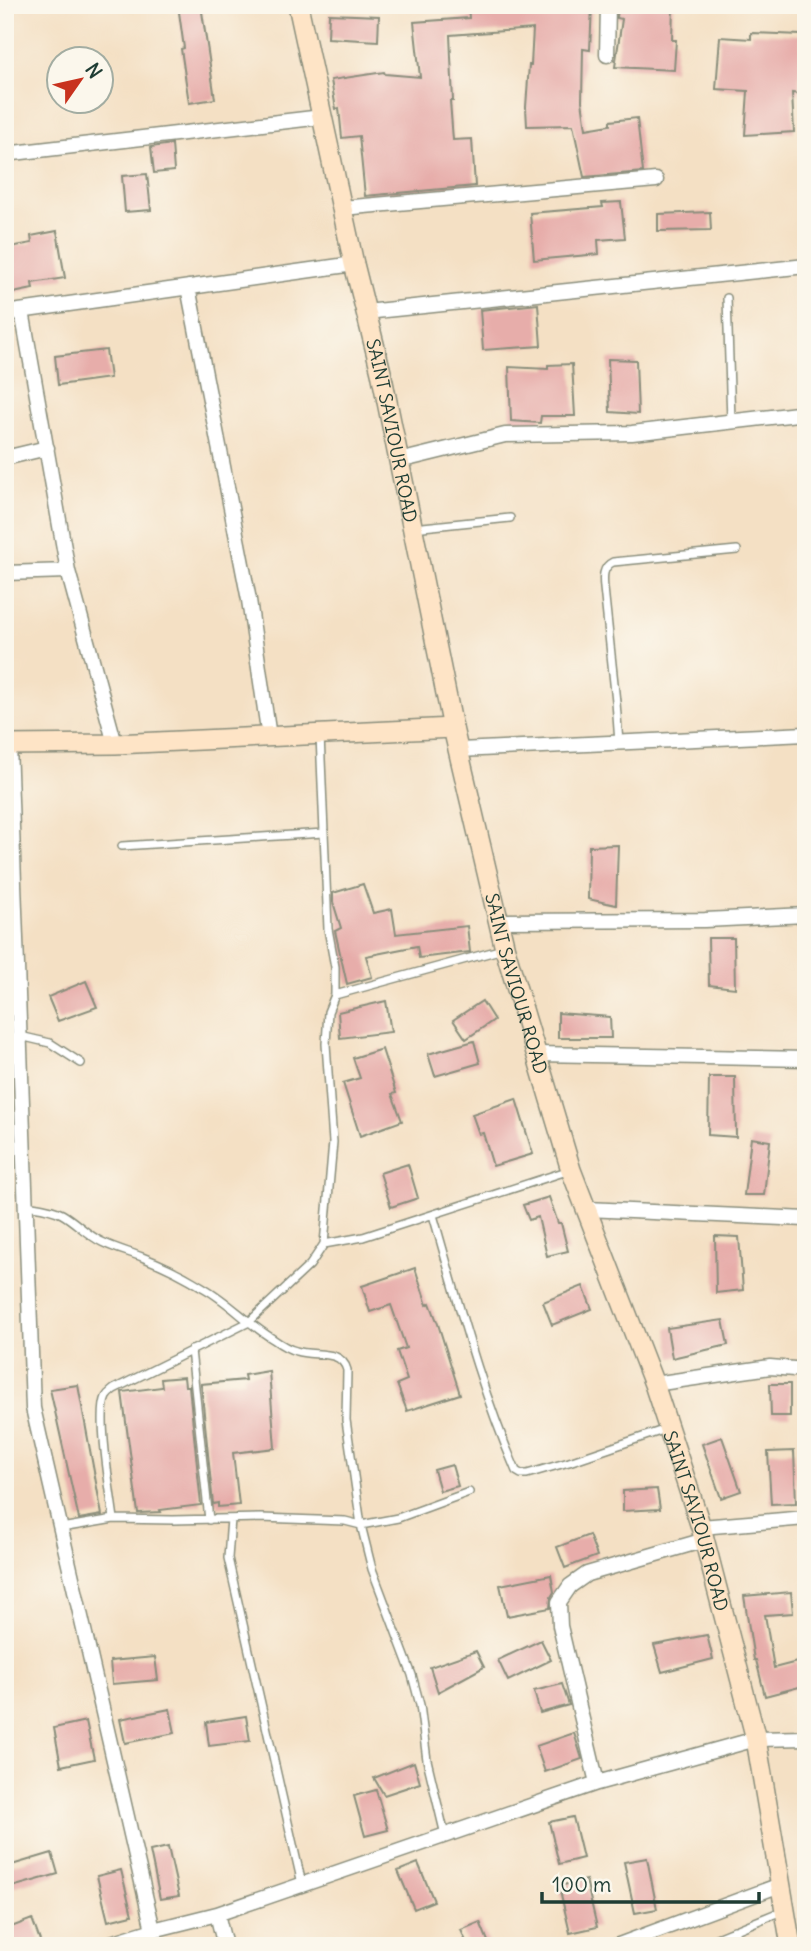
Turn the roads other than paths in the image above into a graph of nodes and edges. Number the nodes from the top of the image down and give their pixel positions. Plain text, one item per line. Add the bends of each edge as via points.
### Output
1 (298, 5) edge
2 (608, 5) edge
3 (607, 55) dead end
4 (322, 117) junction
5 (5, 154) edge
6 (656, 180) dead end
7 (342, 208) junction
8 (354, 264) junction
9 (806, 267) edge
10 (188, 288) junction
11 (727, 298) dead end
12 (22, 311) junction
13 (366, 312) junction
14 (5, 313) edge
15 (806, 412) edge
16 (731, 421) junction
17 (47, 448) junction
18 (5, 458) edge
19 (399, 461) junction
20 (510, 518) dead end
21 (412, 528) junction
22 (737, 550) dead end
23 (68, 571) junction
24 (5, 573) edge
25 (453, 728) junction
26 (806, 734) edge
27 (320, 735) junction
28 (269, 737) junction
29 (619, 743) junction
30 (115, 744) junction
31 (7, 745) edge
32 (459, 750) junction
33 (324, 833) junction
34 (122, 846) dead end
35 (806, 915) edge
36 (499, 921) junction
37 (505, 949) junction
38 (335, 995) junction
39 (19, 1036) junction
40 (536, 1054) junction
41 (806, 1059) edge
42 (81, 1063) dead end
43 (571, 1170) junction
44 (26, 1205) junction
45 (587, 1209) junction
46 (433, 1215) junction
47 (806, 1219) edge
48 (324, 1244) junction
49 (248, 1322) junction
50 (191, 1350) junction
51 (806, 1370) edge
52 (654, 1384) junction
53 (669, 1428) junction
54 (469, 1492) dead end
55 (806, 1518) edge
56 (114, 1519) junction
57 (231, 1519) junction
58 (209, 1520) junction
59 (361, 1525) junction
60 (60, 1528) junction
61 (703, 1534) junction
62 (806, 1738) edge
63 (756, 1739) junction
64 (597, 1783) junction
65 (445, 1835) junction
66 (302, 1885) junction
67 (780, 1885) junction
68 (785, 1909) junction
69 (217, 1914) junction
70 (153, 1930) junction
71 (734, 1930) junction
72 (100, 1946) edge
73 (225, 1946) edge
74 (616, 1946) edge
75 (697, 1946) edge
76 (738, 1946) edge
77 (791, 1946) edge

1 - 4 street, SAINT SAVIOUR ROAD
2 - 3 street
4 - 5 street
4 - 7 street, SAINT SAVIOUR ROAD
6 - 7 street
7 - 8 street, SAINT SAVIOUR ROAD
8 - 10 street
8 - 13 street, SAINT SAVIOUR ROAD
9 - 13 street
10 - 12 street
10 - 28 street via 248,600
11 - 16 lane
12 - 14 street
12 - 17 street
13 - 19 street, SAINT SAVIOUR ROAD
15 - 16 street
16 - 19 street via 632,433 505,435
17 - 18 street
17 - 23 street
19 - 21 street, SAINT SAVIOUR ROAD
20 - 21 lane
21 - 25 street, SAINT SAVIOUR ROAD
22 - 29 lane via 608,564 603,575
23 - 24 street
23 - 30 street
25 - 27 street
25 - 32 street, SAINT SAVIOUR ROAD
26 - 29 street
27 - 28 street
27 - 33 lane
28 - 30 street
29 - 32 street
30 - 31 street
31 - 39 street
32 - 36 street, SAINT SAVIOUR ROAD
33 - 34 lane
33 - 38 lane
35 - 36 street
36 - 37 street, SAINT SAVIOUR ROAD
37 - 38 lane
37 - 40 street, SAINT SAVIOUR ROAD
38 - 48 lane via 328,1012 326,1044 333,1142
39 - 42 lane via 50,1043
39 - 44 street
40 - 41 street
40 - 43 street, SAINT SAVIOUR ROAD
43 - 45 street, SAINT SAVIOUR ROAD
43 - 46 lane
44 - 49 lane via 52,1209 93,1237 202,1286
44 - 60 street via 33,1408
45 - 47 street
45 - 52 street, SAINT SAVIOUR ROAD
46 - 48 lane
46 - 53 lane via 500,1434 516,1471 527,1474
48 - 49 lane via 310,1265
49 - 50 lane
49 - 59 lane via 295,1351 332,1355 345,1362 346,1420
50 - 56 lane via 107,1396 104,1430
50 - 58 lane
51 - 52 street via 770,1367
52 - 53 street, SAINT SAVIOUR ROAD
53 - 61 street, SAINT SAVIOUR ROAD
54 - 59 lane via 398,1518
55 - 61 street
56 - 58 lane
56 - 60 lane
57 - 58 lane
57 - 59 lane
57 - 66 lane via 228,1558
59 - 65 lane via 372,1569 412,1675
60 - 70 street
61 - 63 street, SAINT SAVIOUR ROAD
61 - 64 street via 587,1574 570,1586 559,1602
62 - 63 street
63 - 64 street
63 - 67 street, SAINT SAVIOUR ROAD
64 - 65 street
65 - 66 street
66 - 69 street
67 - 68 street, SAINT SAVIOUR ROAD
67 - 74 street
68 - 71 lane
68 - 77 street, SAINT SAVIOUR ROAD
69 - 70 street
69 - 73 street
70 - 72 street
71 - 75 lane
71 - 76 lane

